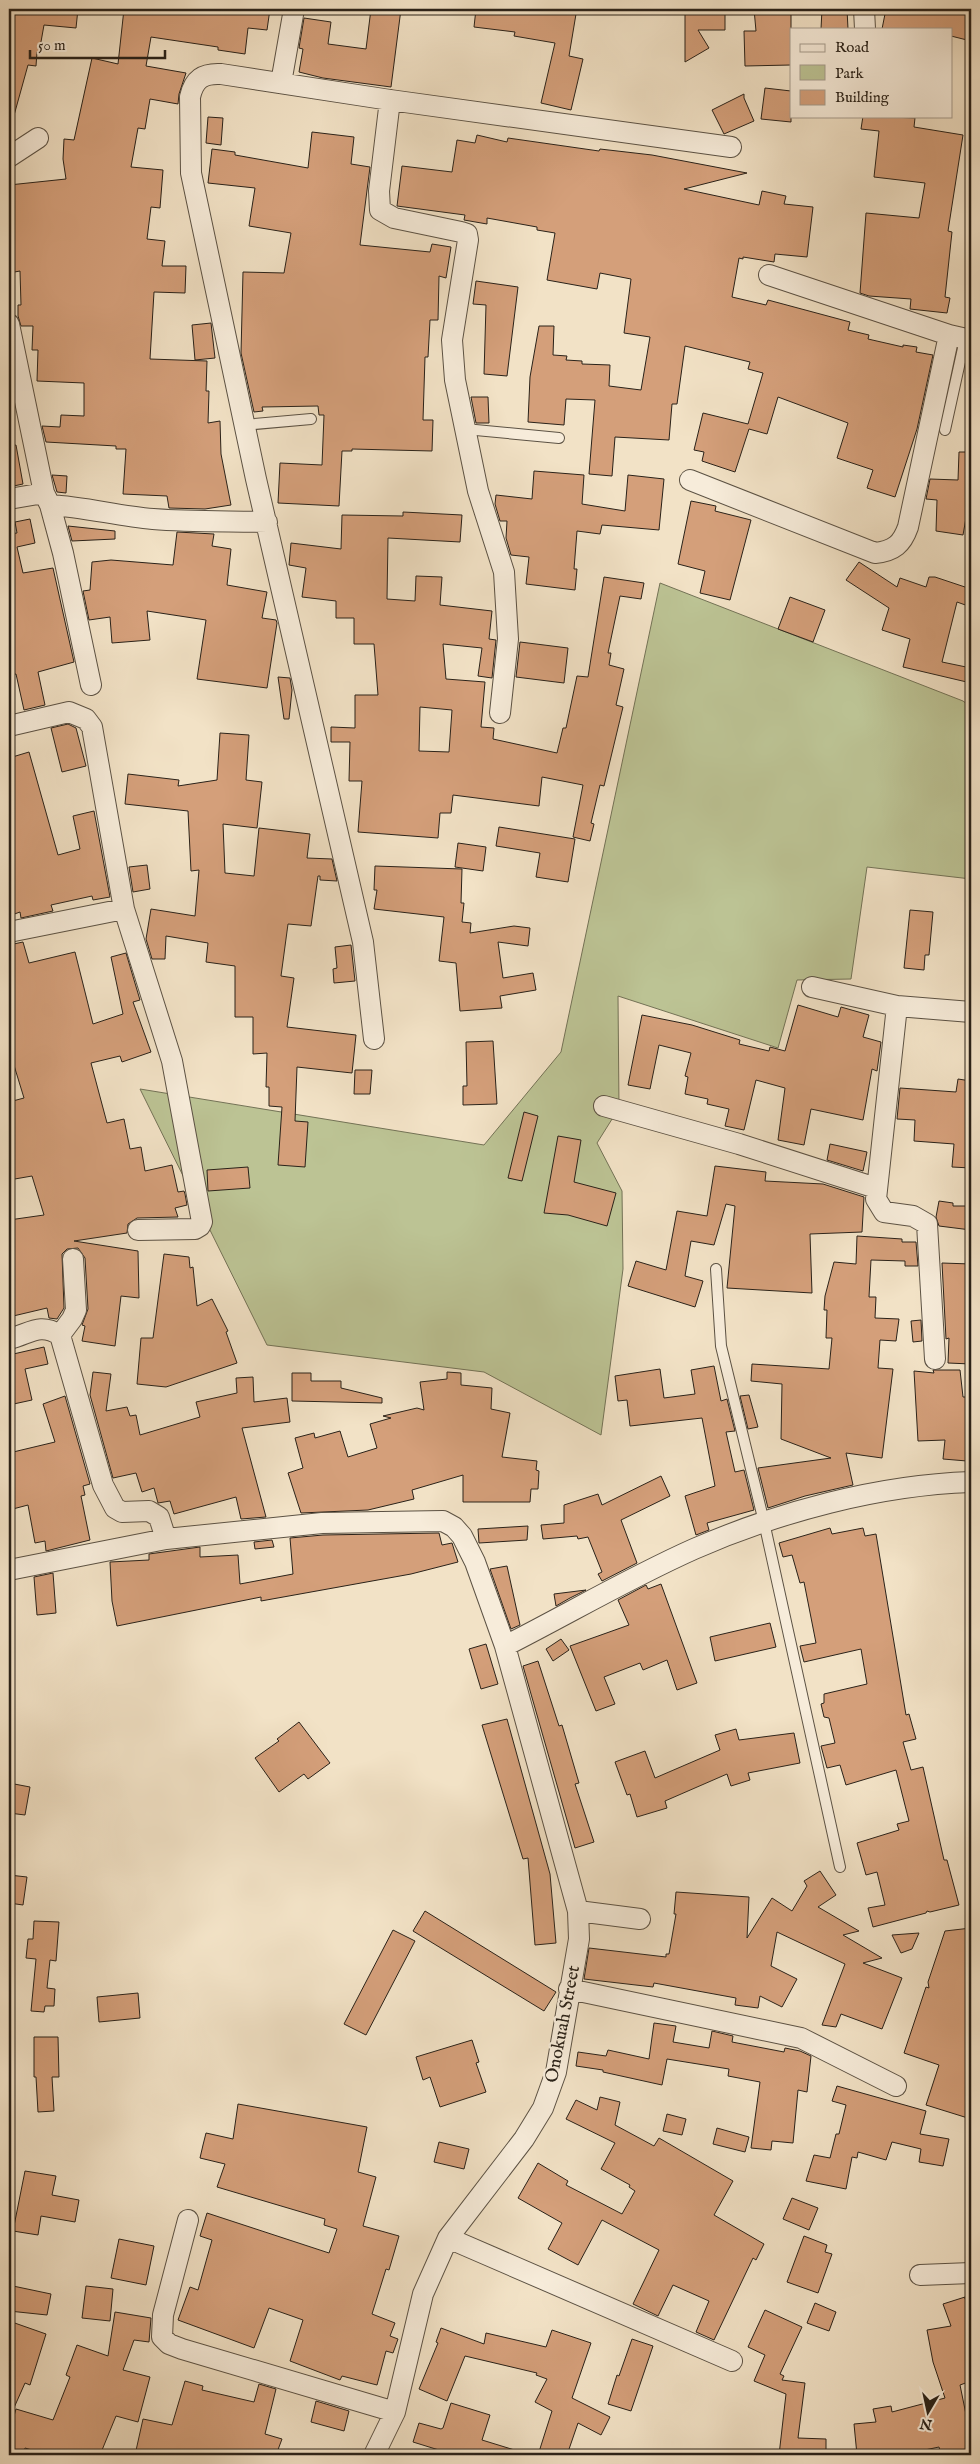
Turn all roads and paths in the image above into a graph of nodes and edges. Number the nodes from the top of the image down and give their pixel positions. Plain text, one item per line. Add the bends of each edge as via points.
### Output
1 (294, 9) edge
2 (864, 9) edge
3 (865, 28) edge
4 (281, 83) junction
5 (390, 100) junction
6 (38, 138) dead end
7 (731, 147) dead end
8 (9, 157) edge
9 (769, 275) dead end
10 (9, 324) edge
11 (962, 338) edge
12 (311, 419) dead end
13 (244, 425) junction
14 (465, 429) junction
15 (945, 430) dead end
16 (559, 438) dead end
17 (690, 480) dead end
18 (9, 499) edge
19 (47, 499) junction
20 (267, 522) junction
21 (91, 685) dead end
22 (500, 713) dead end
23 (9, 726) edge
24 (124, 909) junction
25 (9, 932) edge
26 (812, 987) dead end
27 (897, 1006) junction
28 (971, 1012) edge
29 (374, 1039) dead end
30 (604, 1106) dead end
31 (876, 1188) junction
32 (138, 1230) dead end
33 (73, 1258) dead end
34 (716, 1269) dead end
35 (60, 1335) junction
36 (9, 1339) edge
37 (935, 1359) dead end
38 (971, 1482) edge
39 (764, 1522) junction
40 (166, 1539) junction
41 (9, 1570) edge
42 (505, 1646) junction
43 (840, 1867) dead end
44 (578, 1911) junction
45 (640, 1919) dead end
46 (569, 1989) junction
47 (896, 2086) dead end
48 (188, 2220) dead end
49 (448, 2238) junction
50 (971, 2273) edge
51 (920, 2274) dead end
52 (732, 2361) dead end
53 (395, 2412) junction
54 (374, 2455) edge

1 - 4 street
2 - 3 street
4 - 5 street
4 - 13 street via 211,73 196,80 190,97 191,173
5 - 7 street
5 - 14 street via 379,191 380,210 394,218 467,234 452,340
6 - 8 street
9 - 11 street
10 - 19 street
11 - 15 lane
11 - 17 street via 904,540 890,551 875,553
12 - 13 lane
13 - 20 street
14 - 16 lane
14 - 22 street via 478,491 504,572 508,599 508,639
18 - 19 street
19 - 20 street via 106,513 154,519
19 - 21 street via 63,553
20 - 29 street via 362,942
23 - 24 street via 69,712 86,719 92,727
24 - 25 street
24 - 32 street via 172,1061 202,1222 195,1229
26 - 27 street
27 - 28 street
27 - 31 street
30 - 31 street via 739,1144
31 - 37 street via 876,1199 884,1212 913,1216 926,1224
33 - 35 street via 76,1310
34 - 39 lane via 720,1346
35 - 36 street via 42,1329
35 - 40 street via 103,1485 115,1508 122,1512 149,1512 159,1517
38 - 39 street via 881,1491
39 - 42 street via 693,1550
39 - 43 lane
40 - 41 street, Onokuah Street
40 - 42 street, Onokuah Street via 322,1522 443,1521 462,1536 475,1562
42 - 44 street, Onokuah Street
44 - 45 street
44 - 46 street, Onokuah Street via 579,1939
46 - 47 street via 801,2038
46 - 49 street, Onokuah Street via 556,2072 543,2108 524,2139
48 - 53 street via 163,2315 162,2337 169,2344
49 - 52 street
49 - 53 street, Onokuah Street via 423,2294
50 - 51 street
53 - 54 street, Onokuah Street

